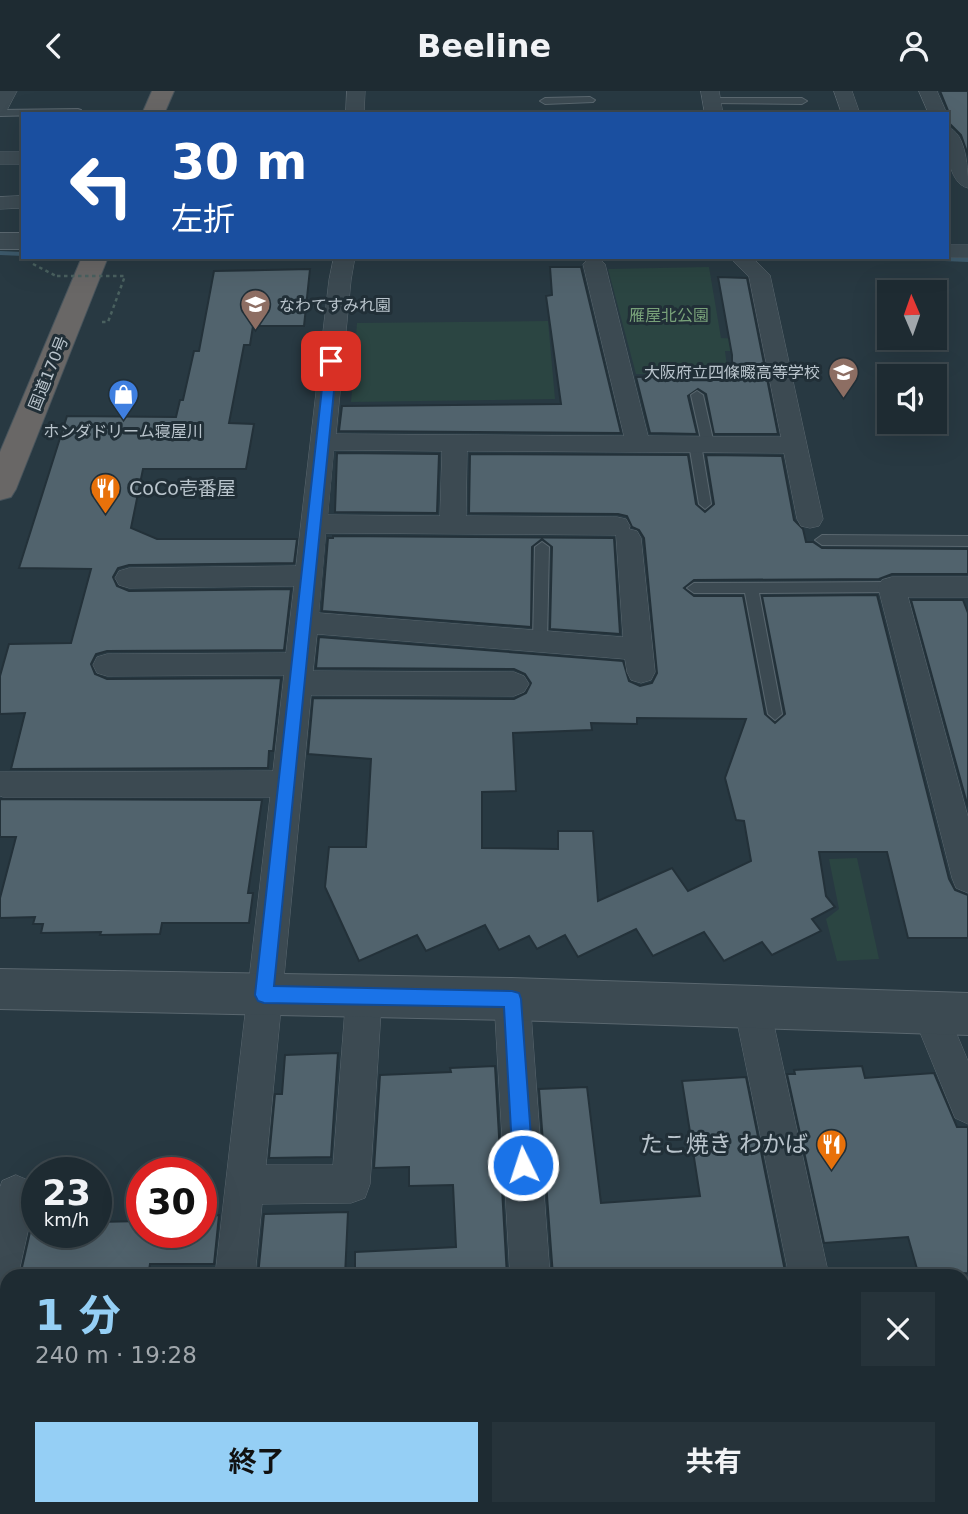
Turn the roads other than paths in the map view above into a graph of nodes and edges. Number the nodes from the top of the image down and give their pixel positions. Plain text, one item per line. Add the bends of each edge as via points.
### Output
1 (8, 91) edge
2 (163, 91) edge
3 (356, 91) edge
4 (843, 91) edge
5 (929, 91) edge
6 (544, 96) edge
7 (590, 100) dead end
8 (802, 101) dead end
9 (712, 102) edge
10 (0, 111) edge
11 (78, 112) edge
12 (154, 112) edge
13 (355, 112) edge
14 (546, 112) dead end
15 (849, 112) edge
16 (937, 112) edge
17 (949, 138) edge
18 (0, 158) edge
19 (21, 158) edge
20 (968, 182) edge
21 (21, 202) edge
22 (0, 203) edge
23 (0, 241) edge
24 (21, 241) edge
25 (949, 251) edge
26 (968, 251) edge
27 (94, 259) edge
28 (345, 259) edge
29 (741, 259) edge
30 (594, 264) dead end
31 (697, 395) dead end
32 (322, 442) junction
33 (455, 443) junction
34 (638, 444) junction
35 (701, 444) junction
36 (794, 445) junction
37 (0, 489) edge
38 (705, 504) dead end
39 (810, 519) dead end
40 (313, 524) junction
41 (453, 525) junction
42 (822, 540) dead end
43 (968, 541) edge
44 (542, 547) dead end
45 (307, 576) junction
46 (129, 578) dead end
47 (751, 587) junction
48 (892, 587) junction
49 (968, 587) edge
50 (694, 588) dead end
51 (303, 622) junction
52 (540, 641) junction
53 (107, 665) dead end
54 (297, 673) junction
55 (514, 684) dead end
56 (775, 714) dead end
57 (4, 783) dead end
58 (285, 784) junction
59 (968, 878) edge
60 (0, 989) edge
61 (264, 995) junction
62 (364, 996) junction
63 (512, 999) junction
64 (752, 1007) junction
65 (949, 1013) edge
66 (968, 1105) edge
67 (244, 1185) junction
68 (16, 1195) dead end
69 (0, 1267) edge
70 (235, 1269) edge
71 (530, 1269) edge
72 (808, 1269) edge

1 - 10 street
2 - 12 highway
3 - 13 street
4 - 15 street
5 - 16 street
6 - 7 lane
6 - 14 lane
8 - 9 lane
10 - 11 lane
17 - 20 street
18 - 19 street
21 - 22 street
23 - 24 street
25 - 26 street
27 - 37 highway, 国道170号
28 - 32 street
29 - 36 street via 759,275
30 - 34 street
31 - 35 lane
32 - 33 street
32 - 40 street
33 - 34 street
33 - 41 street
34 - 35 street
35 - 36 street
35 - 38 lane
36 - 39 street
40 - 41 street
40 - 45 street
41 - 52 street via 622,532 640,660
42 - 43 lane
44 - 52 lane
45 - 46 street
45 - 51 street
47 - 48 lane
47 - 50 lane
47 - 56 lane
48 - 49 street
48 - 59 street
51 - 52 street
51 - 54 street
53 - 54 street
54 - 55 street
54 - 58 street
57 - 58 street
58 - 61 street
60 - 61 street
61 - 62 street
61 - 67 street
62 - 63 street
62 - 67 street via 351,1184
63 - 64 street
63 - 71 street
64 - 65 street
64 - 72 street
65 - 66 street
67 - 70 street
68 - 69 street

